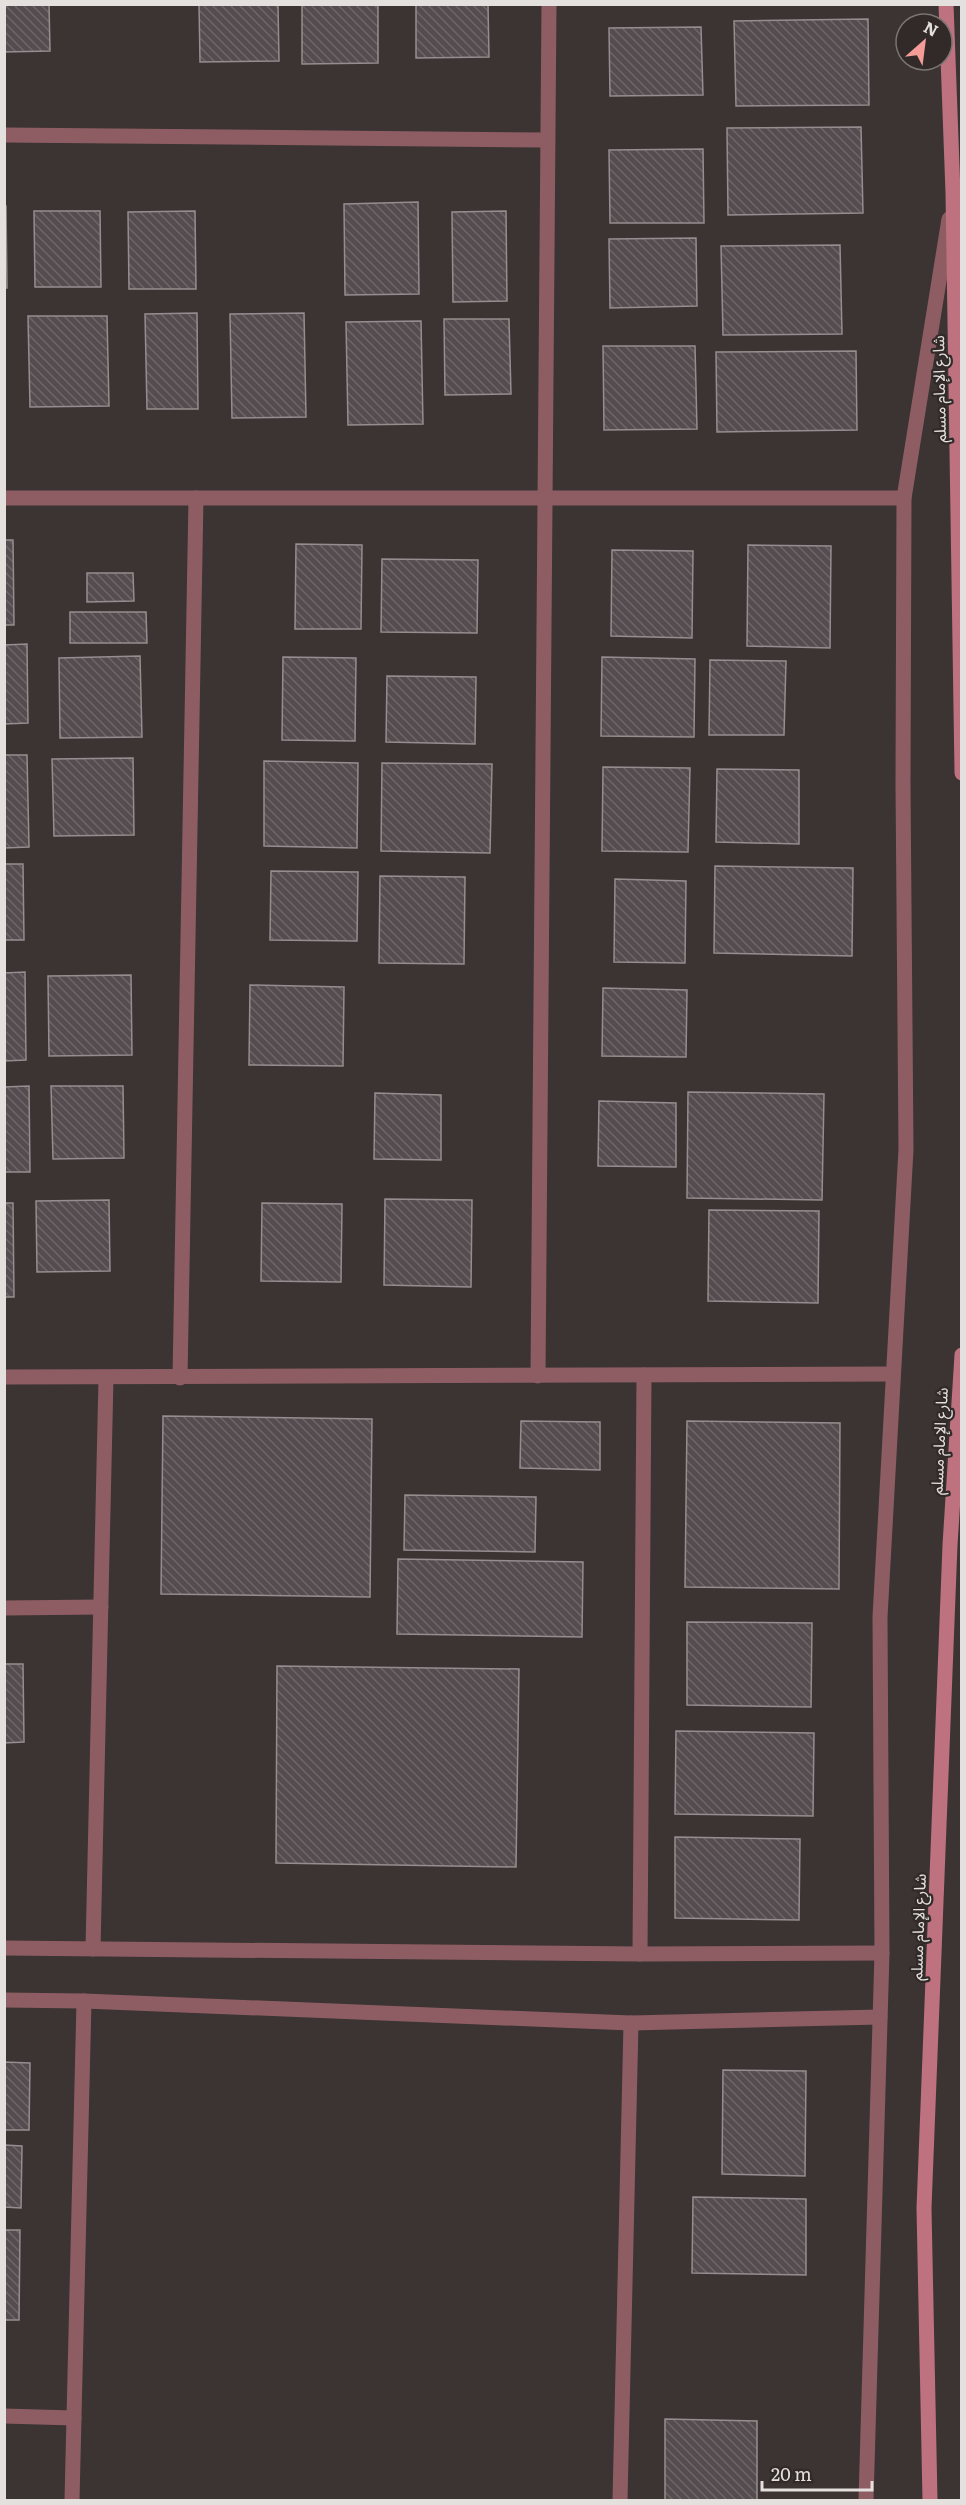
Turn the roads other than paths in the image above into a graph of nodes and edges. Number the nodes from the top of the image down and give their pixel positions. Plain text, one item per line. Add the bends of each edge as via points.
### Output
1 (549, 4) edge
2 (946, 4) edge
3 (4, 135) edge
4 (548, 140) junction
5 (953, 193) junction
6 (4, 498) edge
7 (196, 498) junction
8 (545, 498) junction
9 (904, 498) junction
10 (962, 773) edge
11 (962, 1355) edge
12 (893, 1374) junction
13 (644, 1375) junction
14 (538, 1376) junction
15 (4, 1377) edge
16 (106, 1378) junction
17 (180, 1378) junction
18 (962, 1493) edge
19 (950, 1545) junction
20 (101, 1607) junction
21 (4, 1608) edge
22 (4, 1948) edge
23 (93, 1949) junction
24 (882, 1953) junction
25 (640, 1954) junction
26 (4, 2000) edge
27 (84, 2001) junction
28 (880, 2017) junction
29 (631, 2023) junction
30 (4, 2416) edge
31 (74, 2418) junction
32 (72, 2500) edge
33 (620, 2500) edge
34 (866, 2500) edge
35 (930, 2500) edge

1 - 4 street
2 - 5 main road, شارع الإمام مسلم
3 - 4 street
4 - 8 street
5 - 9 street
5 - 10 main road, شارع الإمام مسلم
6 - 7 street
7 - 8 street
7 - 17 street
8 - 9 street
8 - 14 street
9 - 12 street via 906,1149
11 - 19 main road, شارع الإمام مسلم
12 - 13 street
12 - 24 street via 880,1617
13 - 14 street
13 - 25 street
14 - 17 street
15 - 16 street
16 - 17 street
16 - 20 street
18 - 19 main road
19 - 35 main road, شارع الإمام مسلم via 924,2208
20 - 21 street
20 - 23 street
22 - 23 street
23 - 25 street
24 - 25 street
24 - 28 street
26 - 27 street
27 - 29 street
27 - 31 street
28 - 29 street
28 - 34 street
29 - 33 street
30 - 31 street
31 - 32 street

